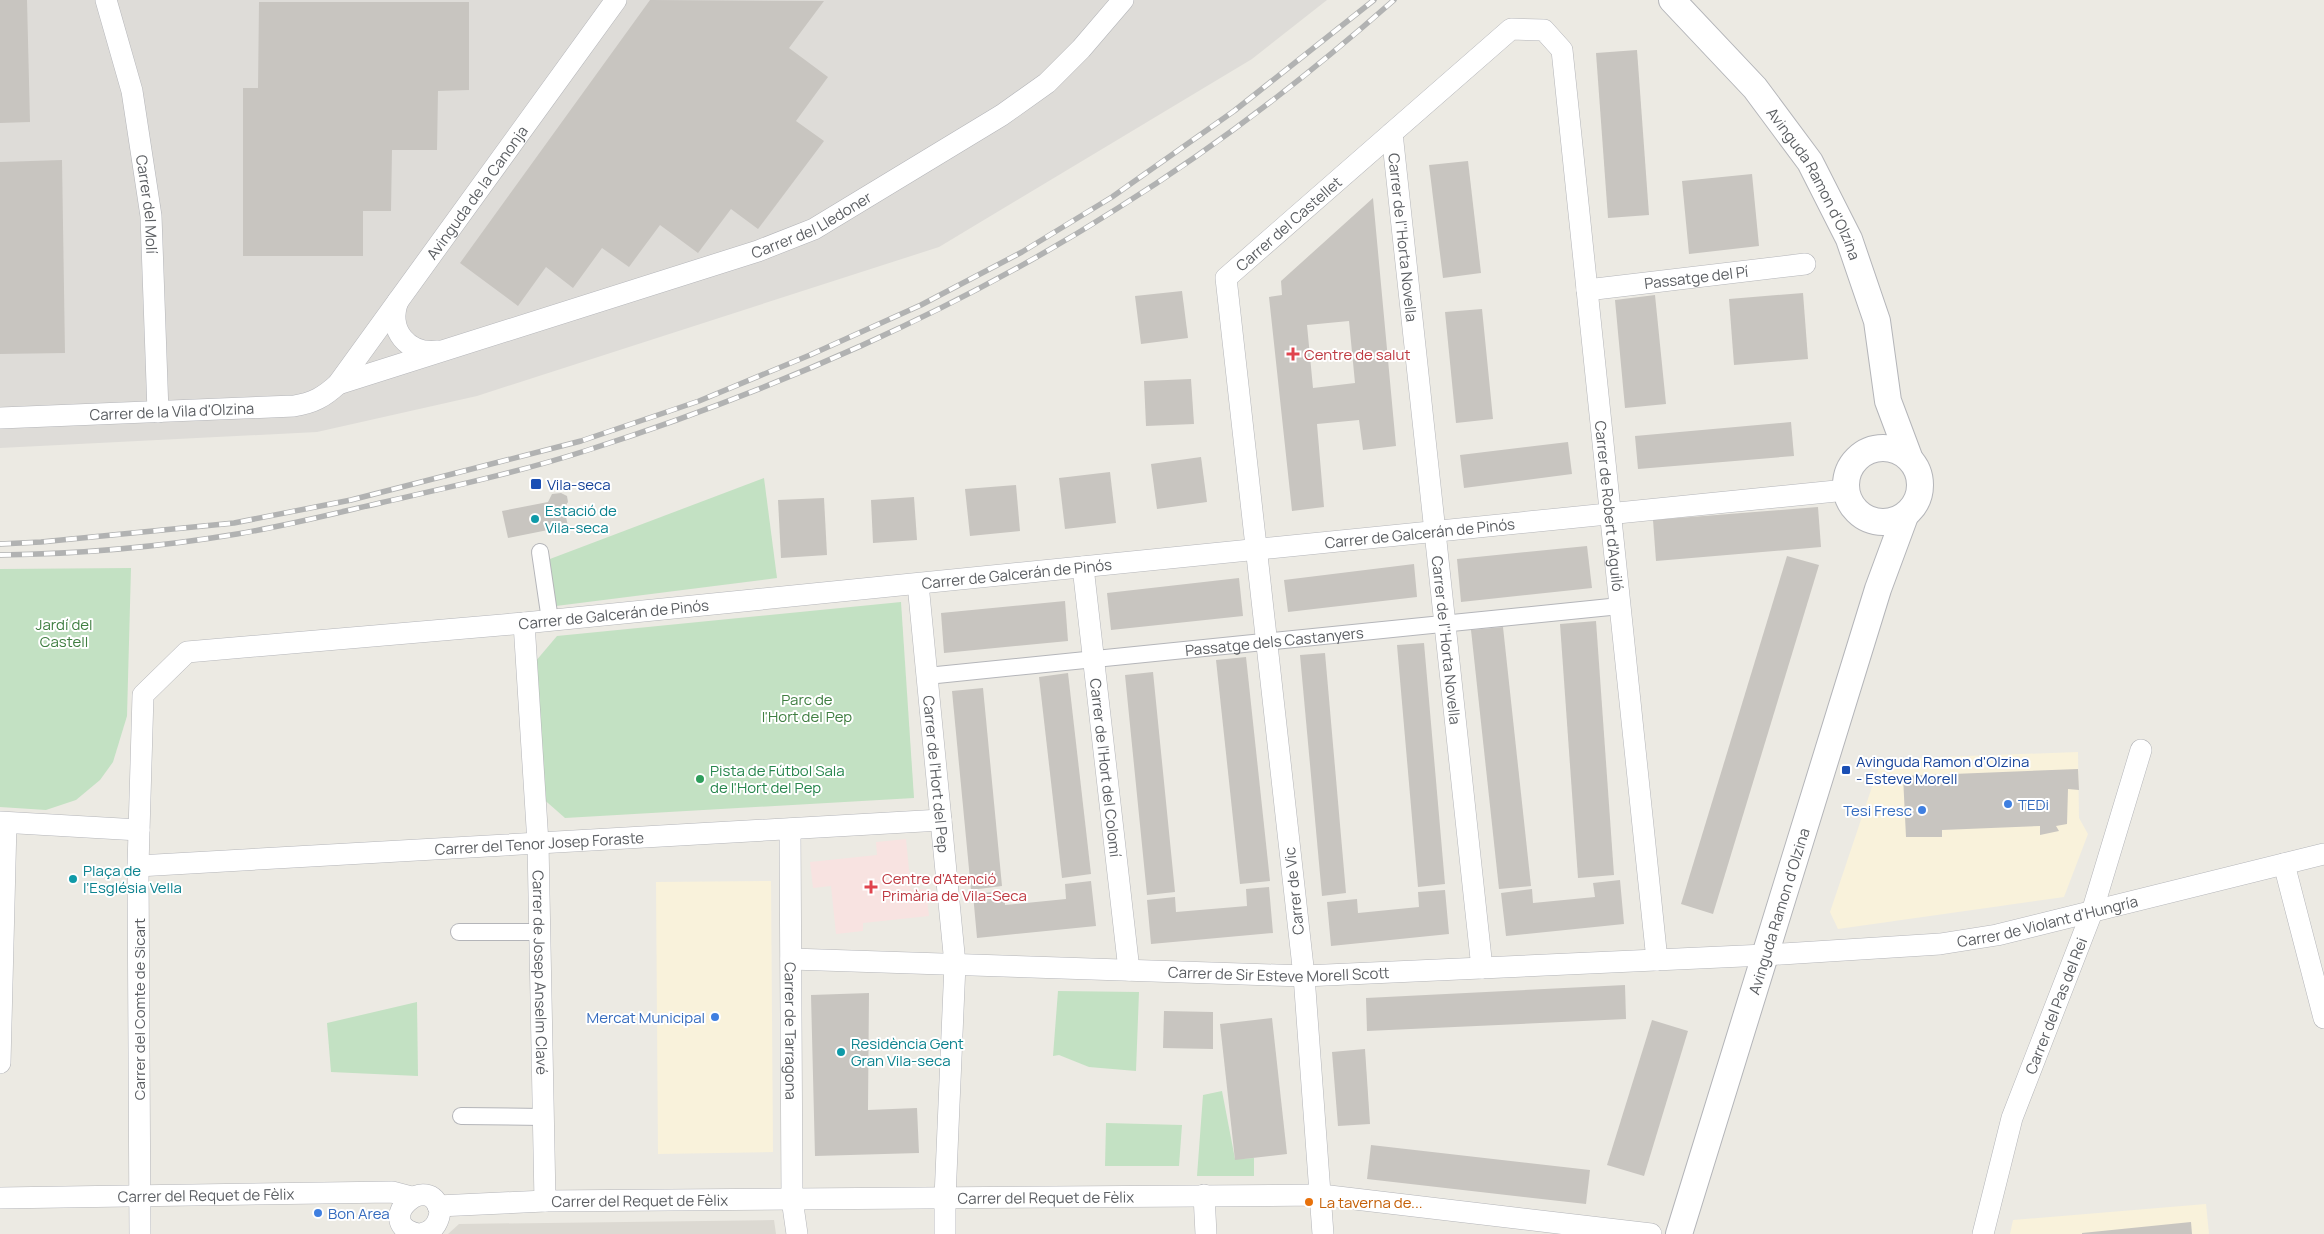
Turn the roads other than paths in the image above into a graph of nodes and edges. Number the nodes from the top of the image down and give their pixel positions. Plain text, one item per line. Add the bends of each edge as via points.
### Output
1 (106, 0) edge
2 (616, 0) edge
3 (1123, 0) edge
4 (1672, 0) edge
5 (1562, 50) joint
6 (1392, 133) junction
7 (1805, 264) dead end
8 (1587, 290) junction
9 (400, 298) junction
10 (445, 350) junction
11 (338, 384) junction
12 (1888, 401) junction
13 (158, 412) junction
14 (0, 418) edge
15 (1871, 449) junction
16 (1909, 457) junction
17 (1846, 490) junction
18 (1610, 514) junction
19 (1905, 516) junction
20 (1866, 519) junction
21 (1435, 532) junction
22 (1255, 549) junction
23 (540, 552) dead end
24 (1083, 567) junction
25 (918, 584) junction
26 (1878, 589) junction
27 (1620, 606) junction
28 (550, 620) junction
29 (524, 623) junction
30 (1444, 623) junction
31 (1266, 642) junction
32 (187, 652) joint
33 (1094, 659) junction
34 (927, 676) junction
35 (2141, 750) dead end
36 (941, 820) junction
37 (3, 822) edge
38 (790, 829) junction
39 (139, 830) junction
40 (538, 843) junction
41 (2324, 854) edge
42 (2284, 864) junction
43 (138, 866) junction
44 (2092, 912) junction
45 (459, 932) dead end
46 (539, 932) junction
47 (1765, 955) junction
48 (791, 959) junction
49 (1657, 960) junction
50 (955, 964) junction
51 (1482, 968) junction
52 (1129, 970) junction
53 (1304, 976) junction
54 (2324, 1018) edge
55 (0, 1063) edge
56 (460, 1116) dead end
57 (543, 1117) junction
58 (1321, 1194) junction
59 (140, 1196) junction
60 (1204, 1196) junction
61 (411, 1197) junction
62 (0, 1198) edge
63 (945, 1198) junction
64 (792, 1199) junction
65 (545, 1201) junction
66 (438, 1206) junction
67 (413, 1233) edge
68 (140, 1234) edge
69 (797, 1234) edge
70 (945, 1234) edge
71 (1206, 1234) edge
72 (1323, 1234) edge
73 (1651, 1234) edge
74 (1679, 1234) edge
75 (1983, 1234) edge

1 - 13 street, Carrer del Molí via 132,91 151,216
2 - 9 street, Avinguda de la Canonja
3 - 10 street, Carrer del Lledoner via 1047,83 1002,115 814,229 758,251
4 - 12 street, Avinguda Ramon d'Olzina via 1755,88 1810,162 1849,238 1877,321
5 - 6 street, Carrer del Castellet via 1544,30 1511,29
5 - 8 street, Carrer de Robert d'Aguiló
6 - 21 street, Carrer de l''Horta Novella
6 - 22 street, Carrer del Castellet via 1226,278
7 - 8 street, Passatge del Pí
8 - 18 street, Carrer de Robert d'Aguiló
9 - 10 street, Carrer del Lledoner via 394,318 402,339 420,351
9 - 11 street, Avinguda de la Canonja
10 - 11 street, Carrer del Lledoner
11 - 13 street, Carrer de la Vila d'Olzina via 310,404
12 - 15 street, Avinguda Ramon d'Olzina via 1882,426
12 - 16 street, Avinguda Ramon d'Olzina
13 - 14 street, Carrer de la Vila d'Olzina
15 - 16 street via 1891,448
15 - 17 street via 1851,465 1846,477
16 - 19 street via 1919,471 1921,487 1916,503
17 - 18 street, Carrer de Galcerán de Pinós
17 - 20 street via 1852,507
18 - 21 street, Carrer de Galcerán de Pinós
18 - 27 street, Carrer de Robert d'Aguiló
19 - 20 street via 1886,523
19 - 26 street, Avinguda Ramon d'Olzina
20 - 26 street, Avinguda Ramon d'Olzina via 1877,550
21 - 22 street, Carrer de Galcerán de Pinós
21 - 30 street, Carrer de l''Horta Novella
22 - 24 street, Carrer de Galcerán de Pinós
22 - 31 street, Carrer de Vic
23 - 28 street
24 - 25 street, Carrer de Galcerán de Pinós
24 - 33 street, Carrer de l'Hort del Colomí
25 - 28 street, Carrer de Galcerán de Pinós
25 - 34 street, Carrer de l'Hort del Pep
26 - 47 street, Avinguda Ramon d'Olzina
27 - 30 street, Passatge dels Castanyers
27 - 49 street, Carrer de Robert d'Aguiló
28 - 29 street, Carrer de Galcerán de Pinós
29 - 32 street, Carrer de Galcerán de Pinós
29 - 40 street, Carrer de Josep Anselm Clavé
30 - 31 street, Passatge dels Castanyers
30 - 51 street, Carrer de l''Horta Novella
31 - 33 street, Passatge dels Castanyers
31 - 53 street, Carrer de Vic
32 - 39 street, Carrer del Comte de Sicart via 143,695
33 - 34 street, Passatge dels Castanyers
33 - 52 street, Carrer de l'Hort del Colomí
34 - 36 street, Carrer de l'Hort del Pep
35 - 44 street, Carrer del Pas del Rei
36 - 38 street, Carrer del Tenor Josep Foraste
36 - 50 street, Carrer de l'Hort del Pep
37 - 39 street
37 - 55 street
38 - 40 street, Carrer del Tenor Josep Foraste
38 - 48 street, Carrer de Tarragona
39 - 43 street, Carrer del Comte de Sicart
40 - 43 street, Carrer del Tenor Josep Foraste
40 - 46 street, Carrer de Josep Anselm Clavé
41 - 42 street, Carrer de Violant d'Hungría
42 - 44 street, Carrer de Violant d'Hungría
42 - 54 street
43 - 59 street, Carrer del Comte de Sicart
44 - 47 street, Carrer de Violant d'Hungría via 1997,935 1940,944
44 - 75 street, Carrer del Pas del Rei via 2012,1118
45 - 46 street
46 - 57 street, Carrer de Josep Anselm Clavé
47 - 49 street, Carrer de Sir Esteve Morell Scott
47 - 74 street, Avinguda Ramon d'Olzina
48 - 50 street, Carrer de Sir Esteve Morell Scott
48 - 64 street, Carrer de Tarragona
49 - 51 street, Carrer de Sir Esteve Morell Scott
50 - 52 street, Carrer de Sir Esteve Morell Scott
50 - 63 street, Carrer de l'Hort del Pep
51 - 53 street, Carrer de Sir Esteve Morell Scott
52 - 53 street, Carrer de Sir Esteve Morell Scott
53 - 58 street, Carrer de Vic
56 - 57 street
57 - 65 street, Carrer de Josep Anselm Clavé
58 - 60 street, Carrer del Requet de Fèlix
58 - 72 street, Carrer de Vic
58 - 73 street, Carrer del Requet de Fèlix
59 - 61 street, Carrer del Requet de Fèlix via 392,1192
59 - 62 street, Carrer del Requet de Fèlix
59 - 68 street, Carrer del Comte de Sicart
60 - 63 street, Carrer del Requet de Fèlix
60 - 71 street
61 - 66 street via 429,1197
61 - 67 street via 400,1212 403,1224
63 - 64 street, Carrer del Requet de Fèlix
63 - 70 street, Carrer de l'Hort del Pep
64 - 65 street, Carrer del Requet de Fèlix
64 - 69 street, Carrer de Tarragona
65 - 66 street, Carrer del Requet de Fèlix
66 - 67 street via 440,1212 436,1225 431,1230

